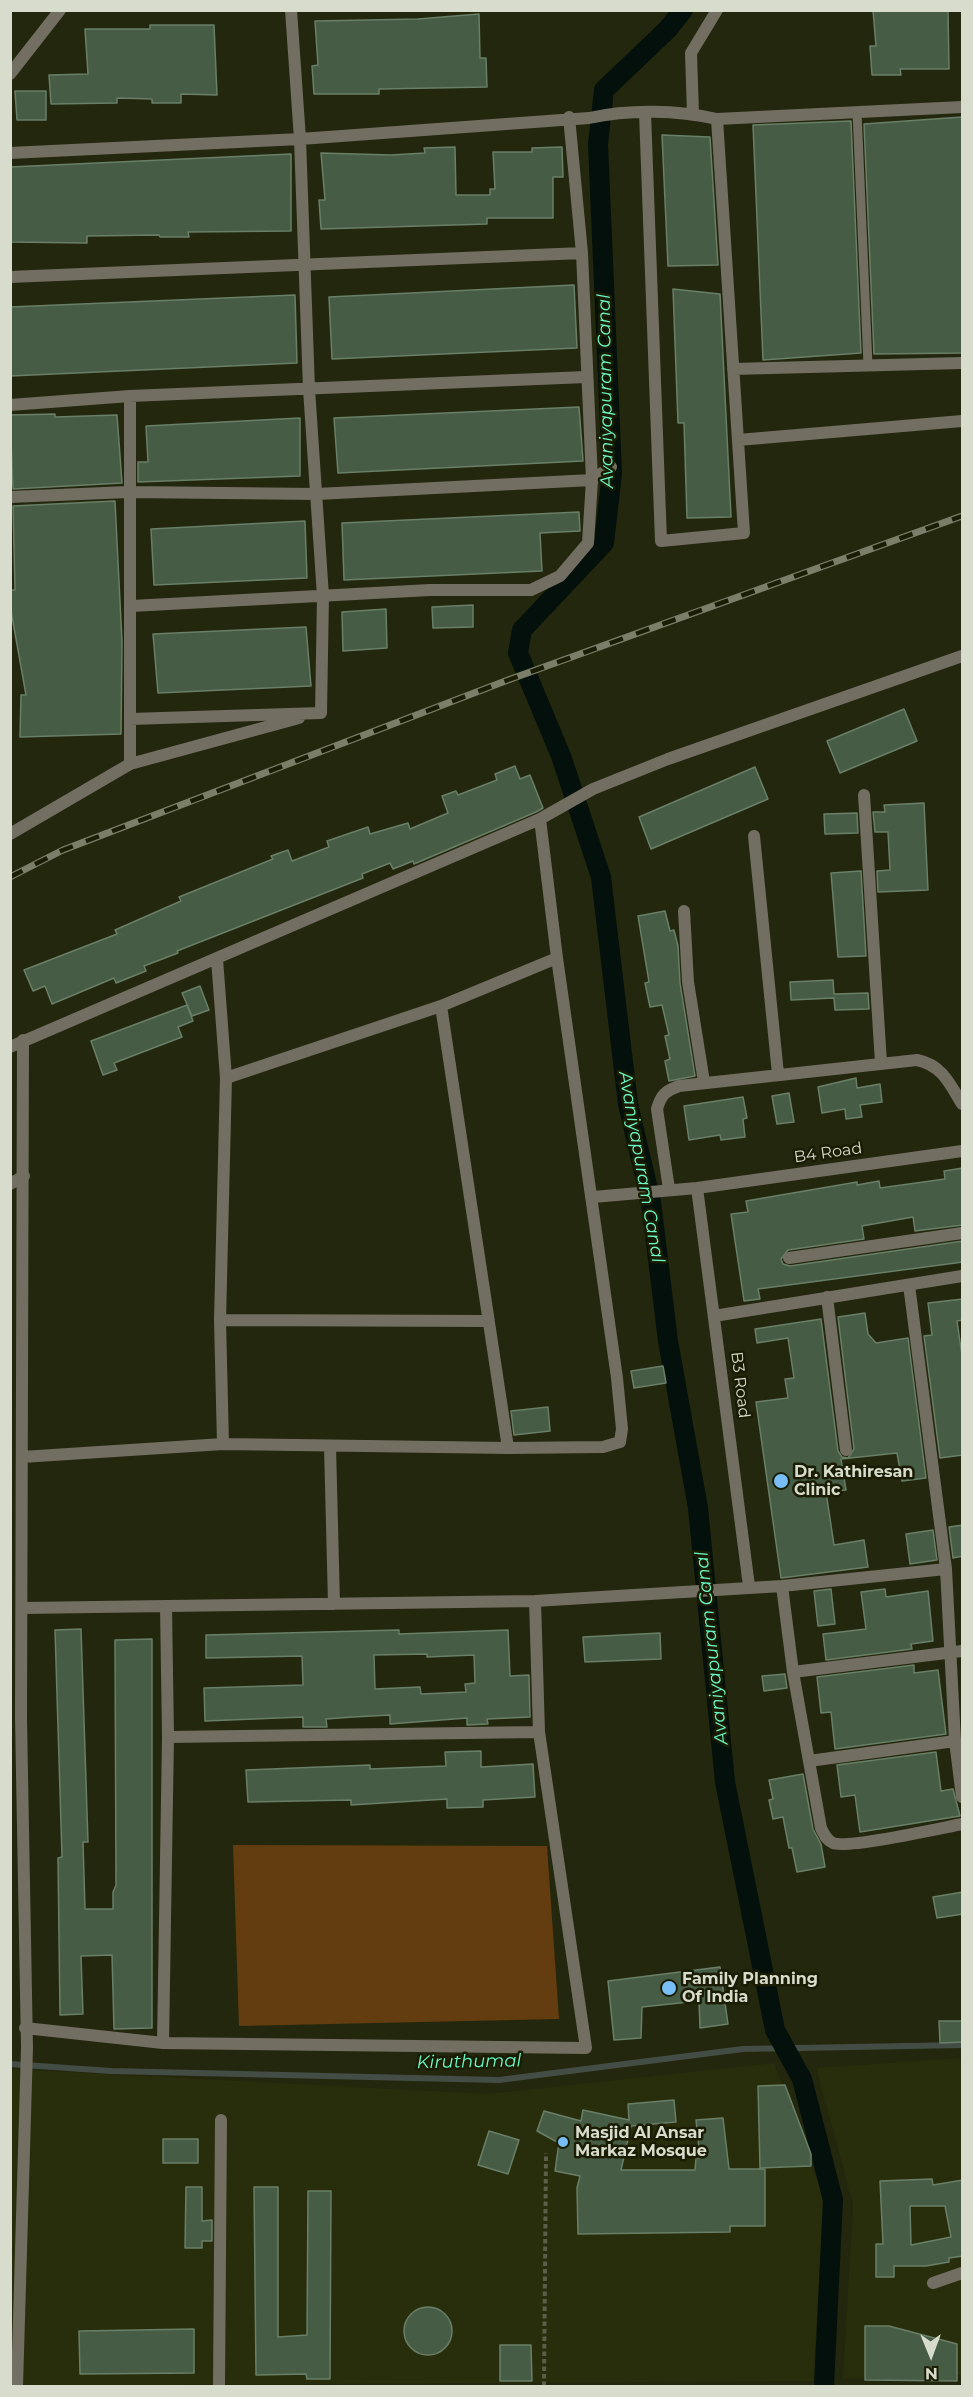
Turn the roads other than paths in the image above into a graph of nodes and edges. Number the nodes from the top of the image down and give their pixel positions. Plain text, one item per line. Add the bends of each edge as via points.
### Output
1 (60, 10) edge
2 (291, 10) edge
3 (717, 10) edge
4 (10, 74) edge
5 (963, 107) edge
6 (857, 112) junction
7 (645, 113) junction
8 (693, 114) junction
9 (569, 117) junction
10 (717, 119) junction
11 (300, 139) junction
12 (10, 153) edge
13 (582, 253) junction
14 (304, 265) junction
15 (10, 278) edge
16 (963, 363) edge
17 (868, 365) junction
18 (733, 369) junction
19 (586, 377) junction
20 (309, 389) junction
21 (130, 396) junction
22 (10, 405) edge
23 (963, 421) edge
24 (738, 440) junction
25 (611, 467) dead end
26 (592, 480) junction
27 (128, 492) junction
28 (317, 494) junction
29 (10, 497) edge
30 (323, 596) junction
31 (131, 606) junction
32 (963, 656) edge
33 (321, 713) junction
34 (130, 719) junction
35 (130, 764) junction
36 (864, 795) dead end
37 (540, 819) junction
38 (10, 834) edge
39 (754, 836) dead end
40 (684, 911) dead end
41 (557, 958) junction
42 (217, 959) junction
43 (441, 1006) junction
44 (23, 1040) junction
45 (10, 1047) edge
46 (881, 1063) junction
47 (778, 1074) junction
48 (226, 1078) junction
49 (704, 1082) junction
50 (963, 1104) edge
51 (963, 1151) edge
52 (24, 1176) junction
53 (10, 1184) edge
54 (697, 1188) junction
55 (666, 1189) junction
56 (593, 1197) junction
57 (963, 1233) edge
58 (789, 1258) dead end
59 (963, 1276) edge
60 (909, 1285) junction
61 (827, 1297) junction
62 (714, 1316) junction
63 (220, 1320) junction
64 (488, 1321) junction
65 (16, 1359) edge
66 (223, 1444) junction
67 (330, 1446) junction
68 (508, 1448) junction
69 (846, 1450) dead end
70 (22, 1458) junction
71 (946, 1569) junction
72 (750, 1586) junction
73 (782, 1586) junction
74 (535, 1601) junction
75 (334, 1604) junction
76 (166, 1606) junction
77 (22, 1608) junction
78 (957, 1652) edge
79 (793, 1672) junction
80 (16, 1719) edge
81 (539, 1732) junction
82 (168, 1737) junction
83 (955, 1741) junction
84 (809, 1761) junction
85 (963, 1797) edge
86 (963, 1824) edge
87 (25, 2028) junction
88 (163, 2043) junction
89 (221, 2120) dead end
90 (963, 2273) edge
91 (933, 2283) dead end
92 (16, 2386) edge
93 (219, 2386) edge

1 - 4 street
2 - 11 street
3 - 8 street via 691,53
5 - 6 street
6 - 10 street
6 - 17 lane
7 - 8 street
7 - 9 street
7 - 24 street via 661,541 744,533
8 - 10 street
9 - 11 street
9 - 13 street
10 - 18 street
11 - 12 street
11 - 14 street
13 - 14 street
13 - 19 street
14 - 15 street
14 - 20 street
16 - 17 street
17 - 18 street
18 - 24 street
19 - 20 street
19 - 26 street
20 - 21 street
20 - 28 street
21 - 22 street
21 - 27 street
23 - 24 street
25 - 26 street
26 - 28 street
26 - 30 street via 588,543 560,576 531,590
27 - 28 street
27 - 29 street
27 - 31 street
28 - 30 street
30 - 31 street
30 - 33 street
31 - 34 street
32 - 37 street via 668,759 593,789
33 - 34 street
33 - 35 street
34 - 35 street
35 - 38 street
36 - 46 street
37 - 41 street
37 - 42 street
39 - 47 street
40 - 49 street via 688,982
41 - 43 street
41 - 56 street
42 - 44 street
42 - 48 street
43 - 48 street
43 - 64 street
44 - 45 street
44 - 52 street
46 - 47 street
46 - 50 street via 931,1063 945,1075
47 - 49 street
48 - 63 street
49 - 55 street via 679,1086 661,1096 657,1109
51 - 54 street, B4 Road
52 - 53 street
52 - 65 street
54 - 55 street, B4 Road
54 - 62 street, B3 Road
55 - 56 street, B4 Road
56 - 68 street via 621,1438 616,1445 603,1447
57 - 58 street
59 - 60 street
60 - 61 street
60 - 71 street
61 - 62 street
61 - 69 street
62 - 72 street, B3 Road
63 - 64 street
63 - 66 street
64 - 68 street
65 - 70 street
66 - 67 street
66 - 70 street
67 - 68 street
67 - 75 street
70 - 77 street
71 - 73 street
71 - 78 street
72 - 73 street
72 - 74 street
73 - 79 street
74 - 75 street
74 - 81 street
75 - 76 street
76 - 77 street
76 - 82 street
77 - 80 street
78 - 79 street
78 - 83 street
79 - 84 street
80 - 87 street
81 - 82 street
81 - 88 street via 586,2048
82 - 88 street
83 - 84 street
83 - 85 street
84 - 86 street via 821,1828 834,1843 855,1843
87 - 88 street
87 - 92 street
89 - 93 street
90 - 91 street

